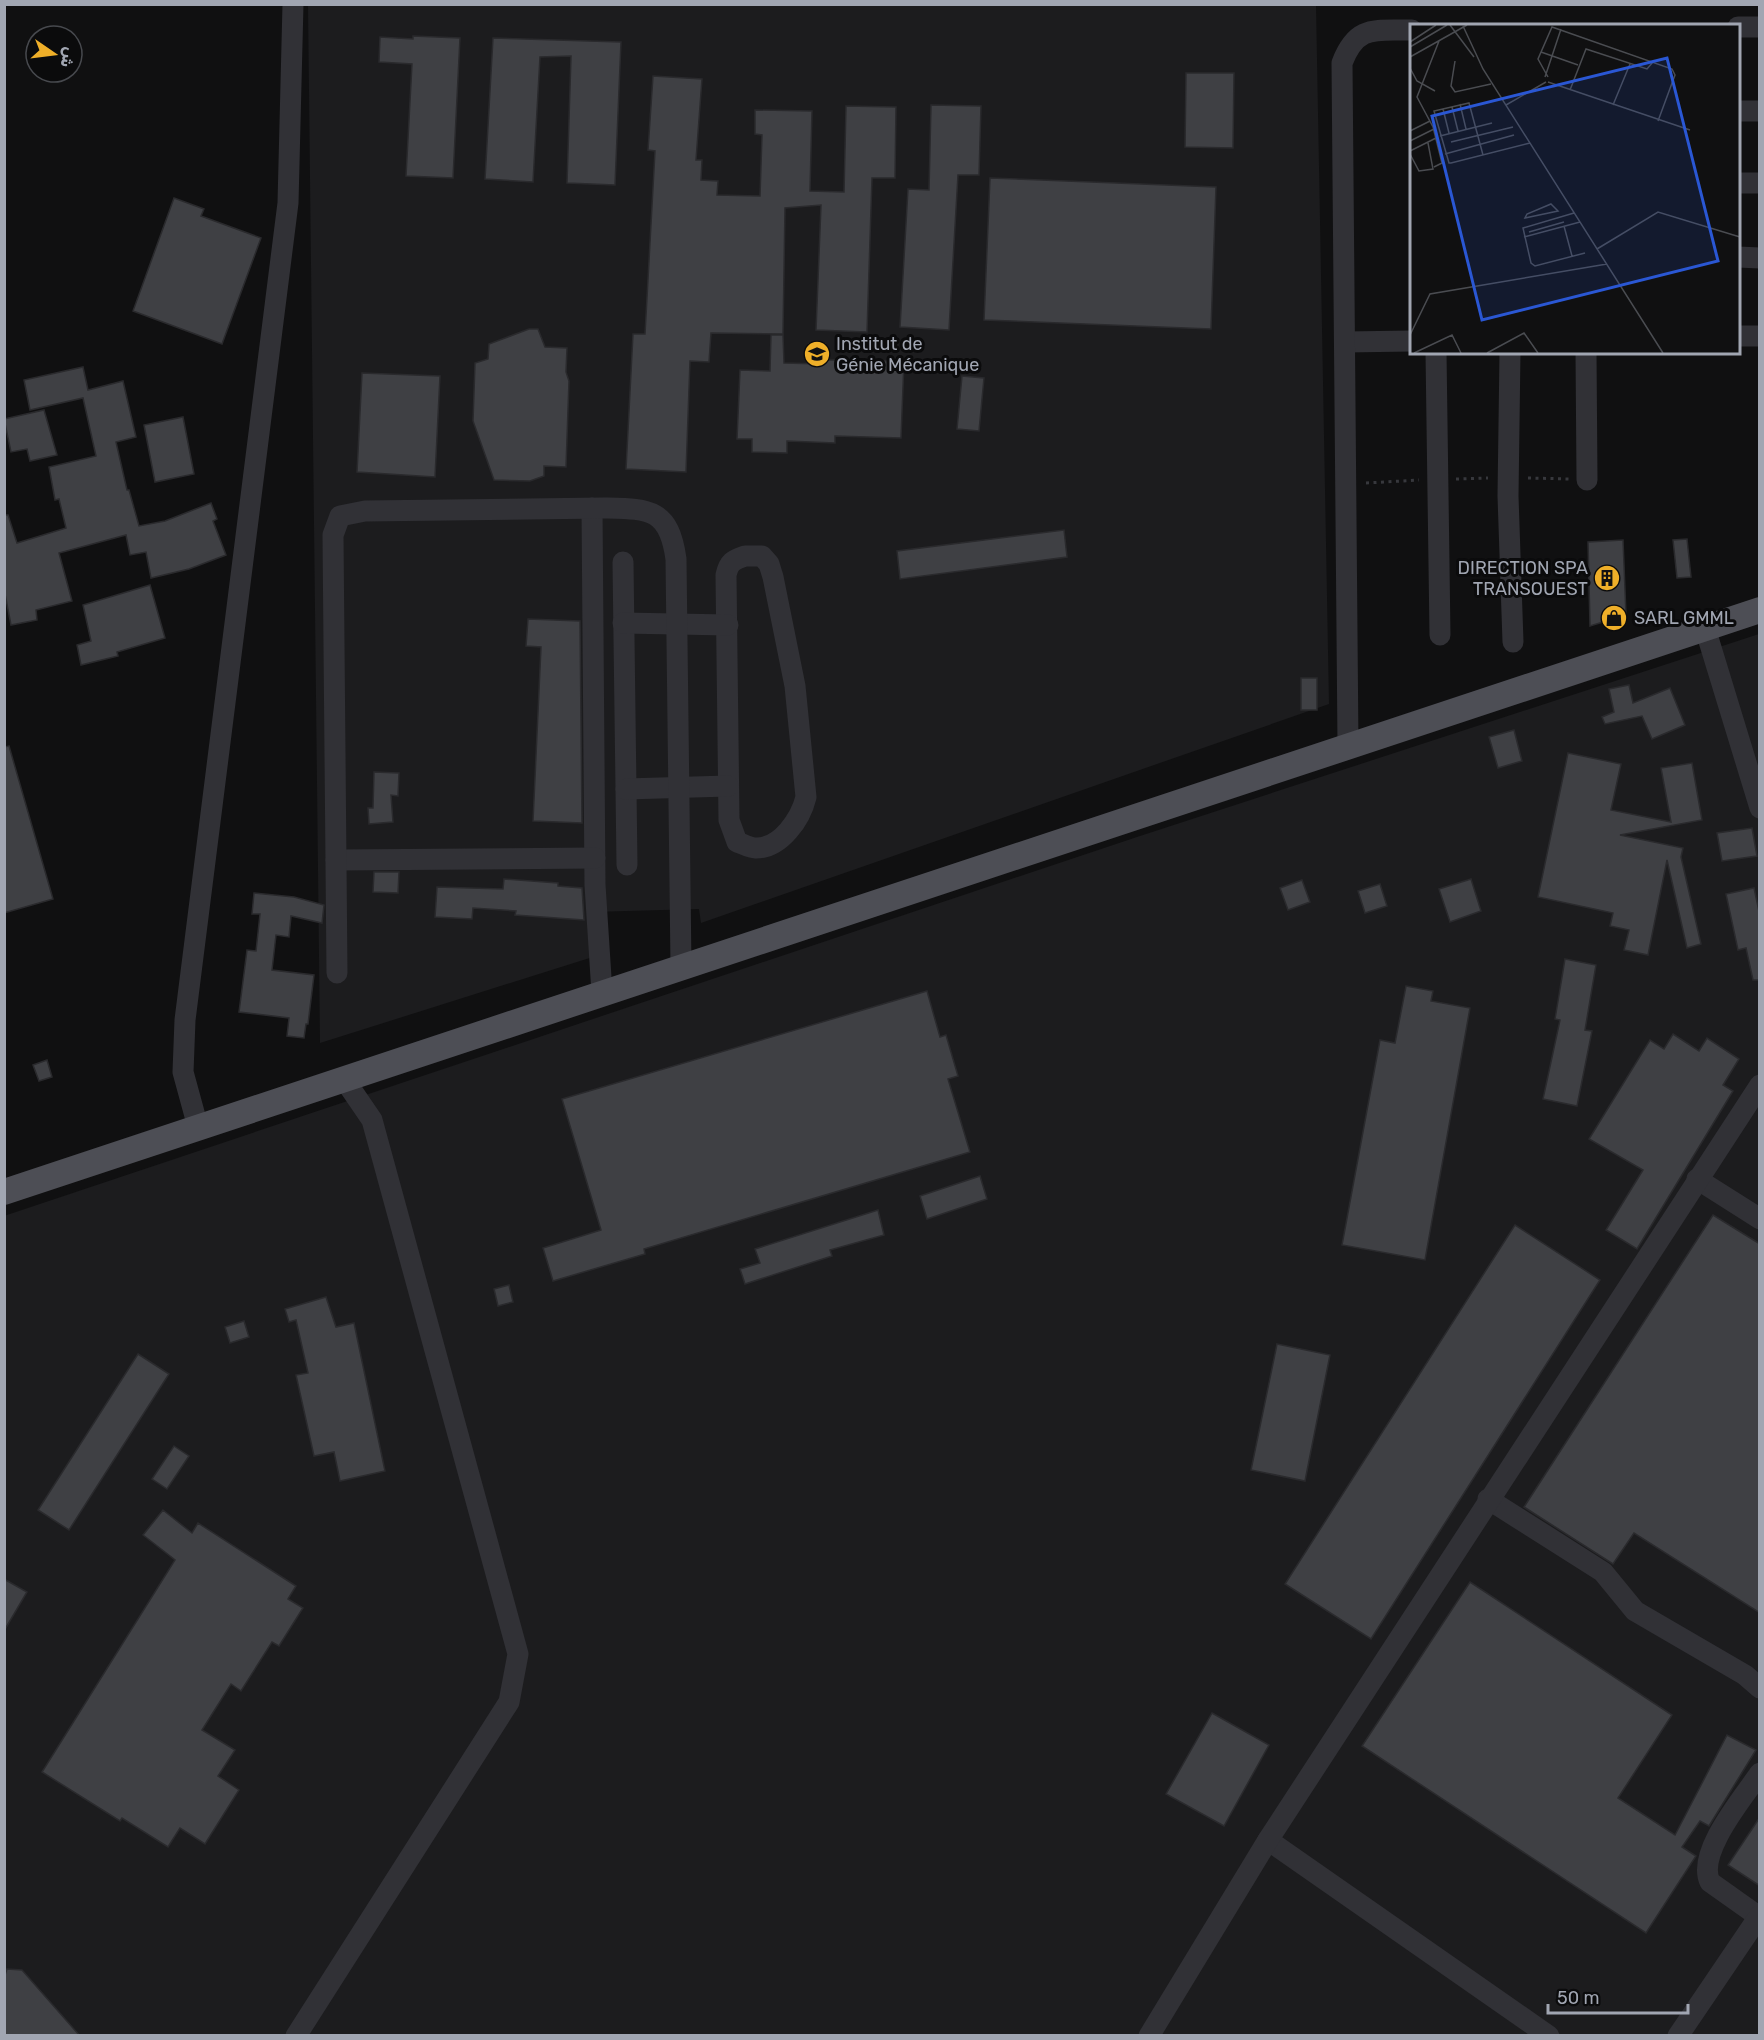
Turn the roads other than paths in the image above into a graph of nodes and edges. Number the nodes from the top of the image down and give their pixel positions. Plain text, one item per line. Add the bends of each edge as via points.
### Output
1 (293, 4) edge
2 (1740, 27) edge
3 (1760, 27) edge
4 (1410, 30) edge
5 (1740, 111) edge
6 (1760, 111) edge
7 (1740, 183) edge
8 (1760, 183) edge
9 (1740, 257) edge
10 (1760, 258) edge
11 (1740, 336) edge
12 (1760, 336) edge
13 (1410, 341) edge
14 (1345, 342) junction
15 (1436, 354) edge
16 (1510, 354) edge
17 (1587, 354) edge
18 (1587, 480) road end
19 (592, 508) junction
20 (623, 562) dead end
21 (1760, 610) edge
22 (623, 623) junction
23 (676, 625) junction
24 (728, 625) junction
25 (1705, 628) junction
26 (1440, 635) dead end
27 (1513, 642) dead end
28 (1348, 746) junction
29 (728, 786) junction
30 (678, 788) junction
31 (626, 789) junction
32 (1760, 808) edge
33 (595, 858) junction
34 (336, 860) junction
35 (627, 864) dead end
36 (681, 967) junction
37 (336, 974) dead end
38 (602, 993) junction
39 (344, 1079) junction
40 (1760, 1085) edge
41 (1760, 1092) edge
42 (1743, 1110) junction
43 (198, 1127) junction
44 (1697, 1179) junction
45 (4, 1192) edge
46 (1760, 1219) edge
47 (1488, 1499) junction
48 (1760, 1688) edge
49 (1760, 1773) edge
50 (1268, 1840) junction
51 (1759, 1915) edge
52 (296, 2036) edge
53 (1149, 2036) edge
54 (1549, 2036) edge
55 (1678, 2036) edge

1 - 43 street via 288,203 185,1020 183,1072
2 - 3 street
4 - 14 street via 1370,31 1350,43 1342,63
5 - 6 street
7 - 8 street
9 - 10 street
11 - 12 street
13 - 14 street
14 - 28 street
15 - 26 street
16 - 27 street via 1508,477
17 - 18 street
19 - 23 street via 641,509 663,519 673,538 676,559
19 - 33 street
19 - 34 street via 365,511 340,516 333,535
20 - 22 street
21 - 25 main road
22 - 23 street
22 - 31 street
23 - 24 street
23 - 30 street
24 - 29 street
24 - 29 street via 728,565 745,556 762,556 773,577 795,686 806,797 802,812 788,832 767,847 754,848 734,837
25 - 28 main road
25 - 32 street
28 - 36 main road
29 - 30 street
30 - 31 street
30 - 36 street
31 - 35 street
33 - 34 street
33 - 38 street
34 - 37 street
36 - 38 main road
38 - 39 main road
39 - 43 main road
39 - 52 street via 372,1120 518,1654 509,1702
40 - 42 street
41 - 42 street
42 - 44 street
43 - 45 main road
44 - 46 street
44 - 47 street
47 - 48 street via 1603,1572 1635,1611
47 - 50 street
49 - 51 street via 1709,1851 1706,1873 1710,1882
50 - 53 street
50 - 54 street
51 - 55 street

